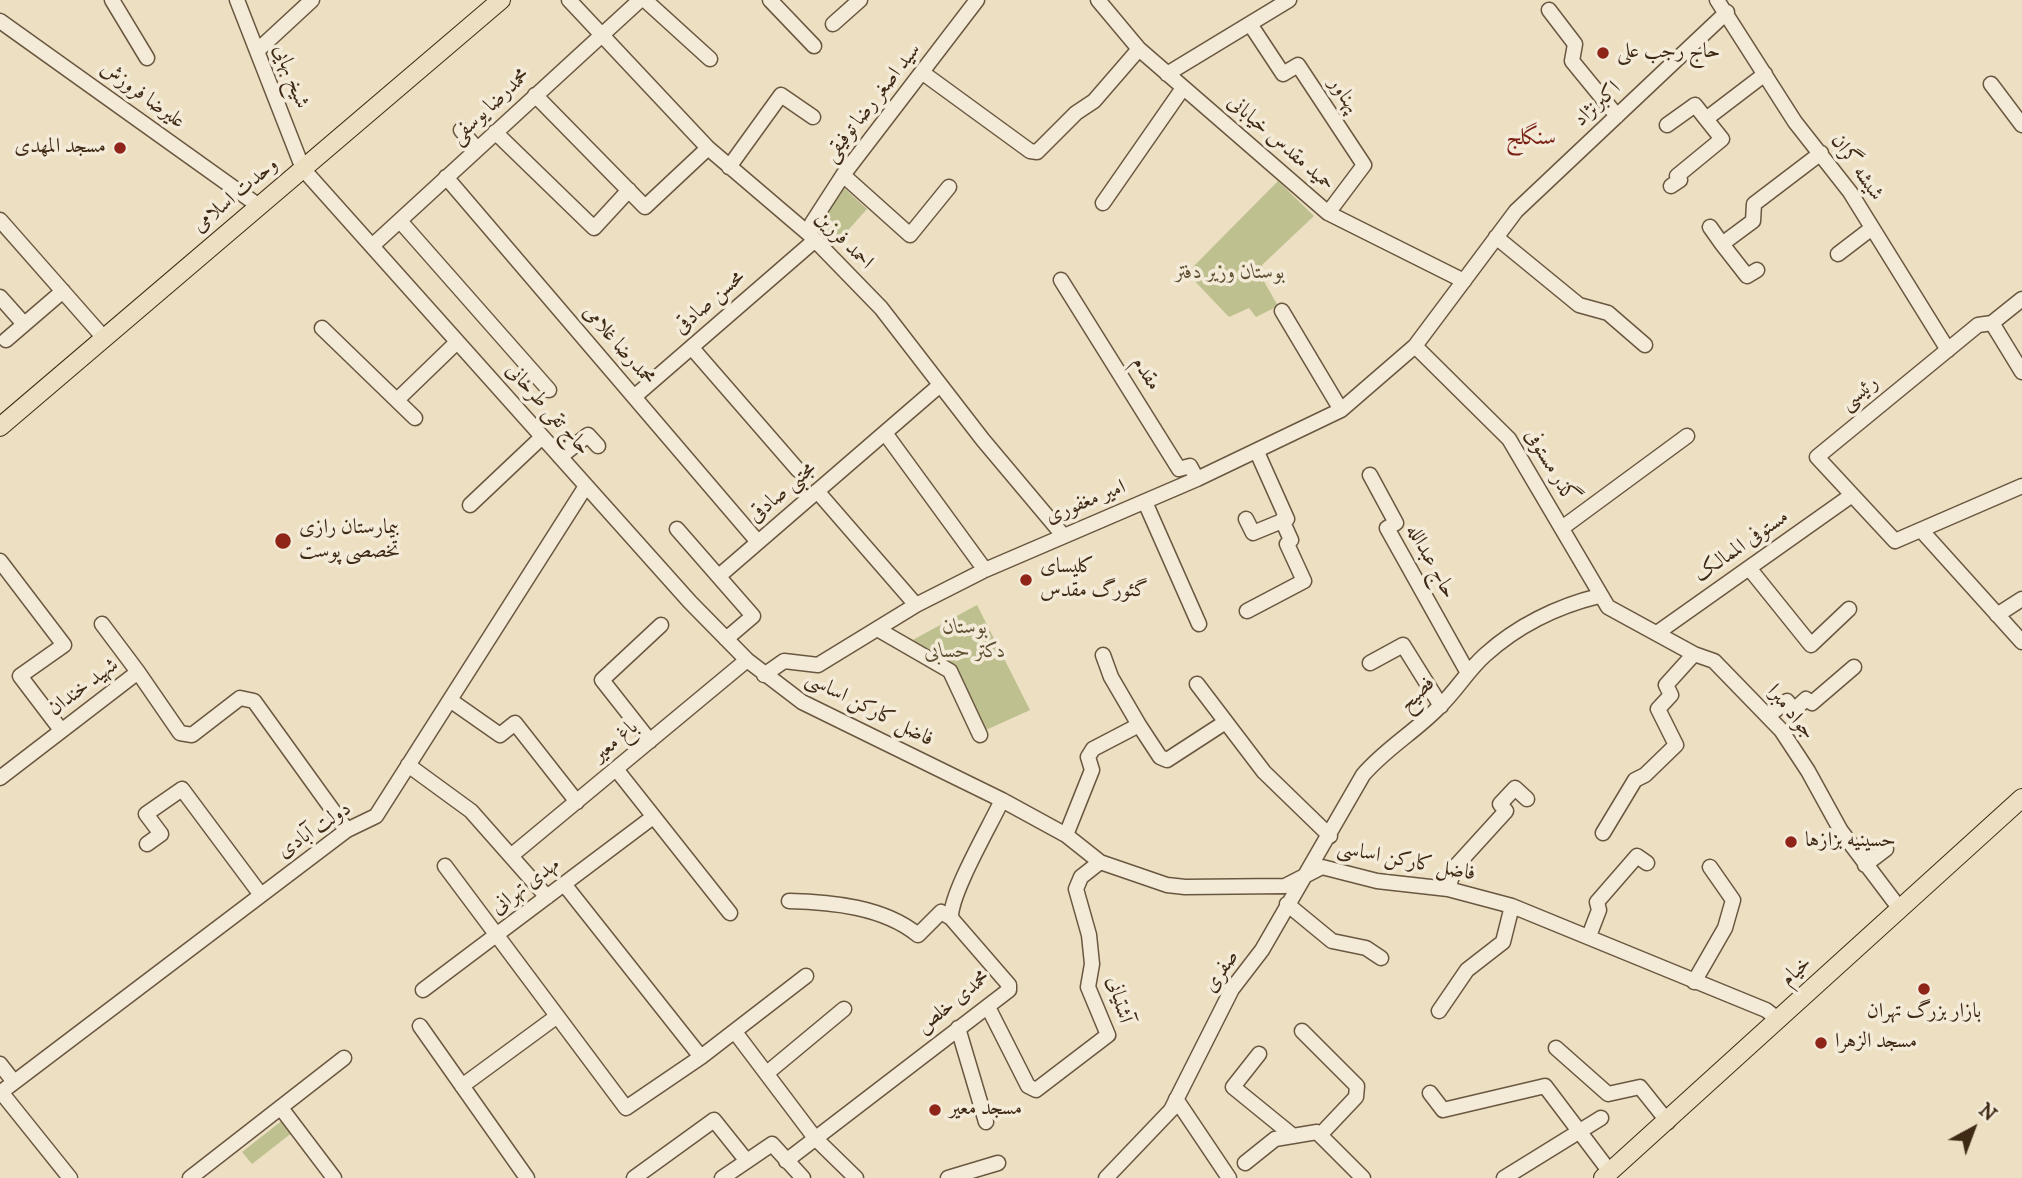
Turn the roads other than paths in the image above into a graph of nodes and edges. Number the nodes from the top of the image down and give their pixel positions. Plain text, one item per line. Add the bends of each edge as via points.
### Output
1 (112, 0) edge
2 (237, 0) edge
3 (313, 0) edge
4 (501, 0) edge
5 (569, 0) edge
6 (642, 0) edge
7 (770, 0) edge
8 (860, 0) edge
9 (977, 0) edge
10 (1098, 0) edge
11 (1289, 0) edge
12 (1722, 4) edge
13 (1549, 10) dead end
14 (833, 24) dead end
15 (1250, 24) junction
16 (3, 27) edge
17 (602, 33) junction
18 (814, 46) dead end
19 (1139, 49) junction
20 (258, 50) junction
21 (147, 58) dead end
22 (710, 59) dead end
23 (923, 73) junction
24 (1167, 74) junction
25 (1766, 74) junction
26 (1991, 84) dead end
27 (1183, 88) junction
28 (535, 95) junction
29 (1617, 116) junction
30 (813, 117) dead end
31 (1706, 120) junction
32 (1667, 125) dead end
33 (2022, 125) edge
34 (461, 130) dead end
35 (495, 132) junction
36 (708, 148) junction
37 (477, 149) junction
38 (1821, 153) junction
39 (729, 167) junction
40 (303, 169) junction
41 (843, 175) junction
42 (446, 177) junction
43 (1671, 186) dead end
44 (949, 187) dead end
45 (629, 190) junction
46 (1103, 203) dead end
47 (259, 206) junction
48 (1328, 213) junction
49 (0, 220) edge
50 (400, 220) junction
51 (1710, 227) dead end
52 (1872, 228) junction
53 (1496, 237) junction
54 (812, 238) junction
55 (1723, 244) junction
56 (372, 246) junction
57 (1838, 254) dead end
58 (1757, 270) dead end
59 (1061, 280) dead end
60 (1464, 281) junction
61 (63, 291) junction
62 (0, 297) edge
63 (2022, 299) edge
64 (1282, 312) dead end
65 (1992, 323) junction
66 (24, 324) junction
67 (322, 328) dead end
68 (104, 338) junction
69 (6, 340) dead end
70 (457, 342) junction
71 (1645, 345) dead end
72 (1415, 346) junction
73 (692, 348) junction
74 (1948, 350) junction
75 (2022, 372) edge
76 (940, 385) junction
77 (549, 390) dead end
78 (634, 397) junction
79 (397, 400) junction
80 (1341, 410) junction
81 (415, 418) dead end
82 (0, 427) edge
83 (885, 433) junction
84 (542, 436) junction
85 (1687, 436) dead end
86 (598, 446) dead end
87 (1257, 452) junction
88 (560, 457) junction
89 (798, 470) dead end
90 (1370, 475) dead end
91 (1197, 479) junction
92 (586, 486) junction
93 (2022, 486) edge
94 (817, 491) junction
95 (1852, 495) junction
96 (1145, 502) junction
97 (470, 505) dead end
98 (1246, 519) dead end
99 (1284, 520) junction
100 (1562, 528) junction
101 (677, 529) dead end
102 (1921, 530) junction
103 (1062, 534) junction
104 (758, 542) junction
105 (0, 561) edge
106 (1749, 568) junction
107 (985, 570) junction
108 (719, 576) junction
109 (1599, 596) junction
110 (2022, 599) edge
111 (916, 606) junction
112 (1850, 609) dead end
113 (1247, 611) dead end
114 (1997, 615) junction
115 (102, 624) dead end
116 (1199, 624) dead end
117 (661, 625) dead end
118 (879, 630) junction
119 (1657, 633) junction
120 (726, 639) junction
121 (2022, 642) edge
122 (1693, 654) junction
123 (1103, 655) dead end
124 (747, 660) junction
125 (1370, 663) dead end
126 (1854, 667) dead end
127 (138, 673) junction
128 (1468, 673) junction
129 (764, 675) junction
130 (1197, 684) dead end
131 (450, 700) junction
132 (1441, 706) junction
133 (1768, 716) junction
134 (1224, 723) junction
135 (1139, 725) junction
136 (61, 730) junction
137 (980, 735) dead end
138 (650, 741) junction
139 (408, 765) junction
140 (616, 769) junction
141 (0, 778) edge
142 (2022, 798) edge
143 (1527, 799) dead end
144 (1002, 800) junction
145 (577, 802) junction
146 (653, 817) junction
147 (347, 830) junction
148 (1603, 833) dead end
149 (1066, 835) junction
150 (1330, 836) junction
151 (147, 844) dead end
152 (1886, 849) dead end
153 (512, 855) junction
154 (1100, 862) junction
155 (1647, 863) dead end
156 (1864, 865) junction
157 (445, 866) dead end
158 (1710, 867) dead end
159 (1309, 871) junction
160 (564, 884) junction
161 (1448, 889) junction
162 (261, 895) junction
163 (547, 897) junction
164 (789, 901) dead end
165 (1287, 904) junction
166 (1513, 906) junction
167 (1900, 909) junction
168 (730, 913) dead end
169 (951, 918) junction
170 (495, 936) junction
171 (1589, 936) junction
172 (1381, 958) dead end
173 (806, 976) dead end
174 (1694, 982) junction
175 (423, 990) dead end
176 (988, 1007) junction
177 (844, 1009) dead end
178 (1440, 1011) dead end
179 (556, 1017) junction
180 (1779, 1020) junction
181 (420, 1026) dead end
182 (958, 1028) junction
183 (1302, 1031) dead end
184 (735, 1032) junction
185 (1556, 1048) dead end
186 (1259, 1054) dead end
187 (344, 1058) dead end
188 (701, 1058) junction
189 (0, 1064) edge
190 (766, 1073) junction
191 (15, 1082) junction
192 (463, 1086) junction
193 (1, 1093) edge
194 (1430, 1093) dead end
195 (1175, 1099) junction
196 (281, 1108) junction
197 (1601, 1118) dead end
198 (986, 1122) dead end
199 (1668, 1122) junction
200 (1580, 1130) junction
201 (1321, 1134) junction
202 (1292, 1135) junction
203 (815, 1138) junction
204 (746, 1160) junction
205 (786, 1161) junction
206 (998, 1163) dead end
207 (1245, 1163) dead end
208 (1606, 1175) edge
209 (70, 1178) edge
210 (190, 1178) edge
211 (334, 1178) edge
212 (527, 1178) edge
213 (634, 1178) edge
214 (722, 1178) edge
215 (803, 1178) edge
216 (856, 1178) edge
217 (948, 1178) edge
218 (1106, 1178) edge
219 (1229, 1178) edge
220 (1363, 1178) edge
221 (1504, 1178) edge

1 - 21 street
2 - 20 street, شیخ بهایی
3 - 20 street
4 - 40 main road, وحدت اسلامی
5 - 17 street, احمد فرزین
6 - 17 street, محمدرضا یوسفی
6 - 22 street
7 - 18 street
8 - 14 street
9 - 23 street, سید اصغر رضا توفیقی
10 - 19 street, حمید مقدس خیابانی
11 - 15 street
12 - 25 street, شیشه گران
12 - 29 street, اکبرنژاد
13 - 29 street via 1575,44 1571,59
15 - 24 street
15 - 48 street, پهناور via 1283,74 1298,65 1364,165
16 - 47 street, علیرضا فروزش
17 - 28 street, محمدرضا یوسفی
17 - 36 street, احمد فرزین
19 - 23 street via 1094,101 1037,152
19 - 24 street, حمید مقدس خیابانی
20 - 40 street, شیخ بهایی
23 - 41 street, سید اصغر رضا توفیقی
24 - 27 street, حمید مقدس خیابانی
25 - 31 street
25 - 38 street, شیشه گران via 1795,122
26 - 33 street
27 - 46 street
27 - 48 street, حمید مقدس خیابانی
28 - 35 street, محمدرضا یوسفی
28 - 45 street
29 - 53 street, اکبرنژاد via 1516,211
30 - 39 street via 780,95
31 - 32 street via 1695,105
31 - 43 street via 1721,139
34 - 37 street
35 - 37 street, محمدرضا یوسفی
35 - 45 street via 594,228
36 - 39 street, احمد فرزین
36 - 45 street via 645,207
37 - 42 street, محمدرضا یوسفی
38 - 52 street, شیشه گران
38 - 55 street via 1754,204 1753,221
39 - 54 street, احمد فرزین
40 - 47 main road, وحدت اسلامی
40 - 56 street, حاج تقی طرخانی
41 - 44 street via 910,235
41 - 54 street, سید اصغر رضا توفیقی via 812,223
42 - 50 street, محمدرضا یوسفی
42 - 78 street, محمدرضا غلامی
47 - 68 main road, وحدت اسلامی
48 - 60 street, حمید مقدس خیابانی
49 - 61 street
50 - 56 street, محمدرضا یوسفی
50 - 77 street
51 - 55 street
52 - 57 street
52 - 74 street, شیشه گران
53 - 60 street, اکبرنژاد
53 - 71 street via 1579,305 1608,313
54 - 73 street, محسن صادقی
54 - 76 street, احمد فرزین via 881,308
55 - 58 street via 1747,276
56 - 70 street, حاج تقی طرخانی
59 - 91 street, مقدم via 1179,469 1190,466
60 - 72 street, اکبرنژاد
61 - 66 street
61 - 68 street
62 - 66 street
63 - 65 street, رئیسی
64 - 80 street
65 - 74 street, رئیسی via 1978,325
65 - 75 street
66 - 69 street
67 - 79 street
68 - 82 main road, وحدت اسلامی
70 - 79 street
70 - 84 street, حاج تقی طرخانی
72 - 80 street, امیر مغفوری
72 - 100 street, گذر مستوفی via 1509,439
73 - 78 street, محسن صادقی
73 - 89 street
74 - 95 street, رئیسی via 1817,457
76 - 83 street, مجتبی صادقی
76 - 103 street, احمد فرزین
78 - 104 street, محمدرضا غلامی
79 - 81 street
80 - 87 street, امیر مغفوری
83 - 94 street, مجتبی صادقی
83 - 107 street
84 - 88 street, حاج تقی طرخانی
84 - 97 street
85 - 100 street
86 - 88 street via 588,435
87 - 91 street, امیر مغفوری
87 - 99 street
88 - 92 street, حاج تقی طرخانی
90 - 128 street, حاج عبدالله via 1396,523 1387,528
91 - 96 street, امیر مغفوری
92 - 120 street, حاج تقی طرخانی
92 - 131 street, دولت آبادی
93 - 102 street
94 - 104 street, مجتبی صادقی
94 - 111 street
95 - 102 street, رئیسی via 1895,541
95 - 106 street, مستوفی الممالک
96 - 103 street, امیر مغفوری
96 - 116 street
98 - 99 street via 1253,533
99 - 113 street via 1292,540 1287,544 1304,581
100 - 109 street, گذر مستوفی
101 - 108 street
102 - 114 street
103 - 107 street, امیر مغفوری
104 - 108 street, مجتبی صادقی
105 - 136 street via 64,645 20,676
106 - 112 street via 1811,645
106 - 119 street, مستوفی الممالک
107 - 111 street, امیر مغفوری
108 - 120 street via 753,616
109 - 119 street, جواد مبرا via 1616,614
109 - 128 street, فصیح via 1562,607 1519,629
110 - 114 street
111 - 118 street, امیر مغفوری
114 - 121 street
115 - 127 street
117 - 138 street via 602,680
118 - 129 street, امیر مغفوری via 818,665 784,661
118 - 137 street via 950,671
119 - 122 street, جواد مبرا
120 - 124 street, حاج تقی طرخانی
122 - 133 street, جواد مبرا via 1724,668
122 - 148 street via 1666,685 1671,695 1658,709 1676,745 1635,780
123 - 135 street
124 - 129 street, حاج تقی طرخانی
124 - 138 street, باغ معیر
125 - 132 street via 1403,645
126 - 133 street via 1811,703 1806,699 1794,710 1787,701
127 - 136 street, شهید خندان
127 - 147 street, شهید خندان via 185,736 240,698 254,701
128 - 132 street, فصیح
129 - 144 street, فاضل کارکن اساسی via 812,707
130 - 134 street
131 - 139 street, دولت آبادی
131 - 145 street via 500,735 515,723
132 - 150 street, فصیح via 1381,754 1363,775
133 - 156 street, جواد مبرا via 1808,771
134 - 135 street via 1167,760 1160,757
134 - 150 street via 1275,785
135 - 149 street via 1089,753 1092,770
136 - 141 street, شهید خندان
138 - 140 street, باغ معیر
139 - 147 street, دولت آبادی via 376,816
139 - 153 street via 471,811
140 - 145 street, باغ معیر
140 - 146 street
142 - 167 main road, خیام
143 - 161 street via 1515,788 1500,804 1506,811 1455,867
144 - 149 street, فاضل کارکن اساسی
144 - 169 street via 950,910
145 - 153 street, باغ معیر
146 - 160 street, مهدی تهرانی
146 - 168 street
147 - 162 street, دولت آبادی
149 - 154 street, فاضل کارکن اساسی
150 - 159 street, فصیح
151 - 162 street via 162,834 146,814 182,789
152 - 156 street
153 - 163 street
154 - 159 street, فاضل کارکن اساسی via 1185,887 1285,886
154 - 176 street, آشتیانی via 1081,877 1076,889 1089,935 1092,964 1088,987 1108,1035 1036,1090 1028,1086
155 - 171 street via 1637,856 1597,902 1599,910
156 - 167 street, جواد مبرا
157 - 170 street
158 - 174 street via 1733,900 1725,928
159 - 161 street, فاضل کارکن اساسی via 1322,867 1377,881
159 - 165 street, صفری
160 - 163 street, مهدی تهرانی
160 - 188 street
161 - 166 street, فاضل کارکن اساسی
162 - 191 street, دولت آبادی
163 - 170 street, مهدی تهرانی
164 - 169 street via 833,902 904,924 918,935 941,912
165 - 172 street via 1332,941 1366,948
165 - 195 street, صفری via 1262,950 1232,989
166 - 171 street, فاضل کارکن اساسی
166 - 178 street via 1503,942 1467,970
167 - 180 main road, خیام
169 - 176 street, محمدی خلص via 1009,985
170 - 175 street, مهدی تهرانی
170 - 179 street
171 - 174 street, فاضل کارکن اساسی
173 - 184 street
174 - 180 street, فاضل کارکن اساسی via 1766,1010
176 - 182 street, محمدی خلص
177 - 190 street
179 - 188 street via 623,1105 631,1107
179 - 192 street
180 - 199 main road, خیام
181 - 192 street
182 - 198 street
182 - 203 street, محمدی خلص
183 - 201 street via 1357,1086 1356,1097
184 - 188 street
184 - 190 street
185 - 199 street via 1608,1094 1640,1087
186 - 202 street via 1233,1087
187 - 196 street
189 - 191 street
190 - 203 street
191 - 193 street, دولت آبادی
192 - 212 street
193 - 209 street
194 - 200 street via 1443,1110 1545,1086
195 - 218 street, صفری via 1164,1120
195 - 219 street
196 - 210 street
196 - 211 street
197 - 200 street
199 - 208 main road, خیام
200 - 208 street
200 - 221 street
201 - 202 street
201 - 220 street
202 - 207 street via 1275,1139
203 - 205 street, محمدی خلص
203 - 216 street
204 - 205 street via 772,1144
204 - 213 street via 714,1120
204 - 214 street
205 - 215 street
206 - 217 street

